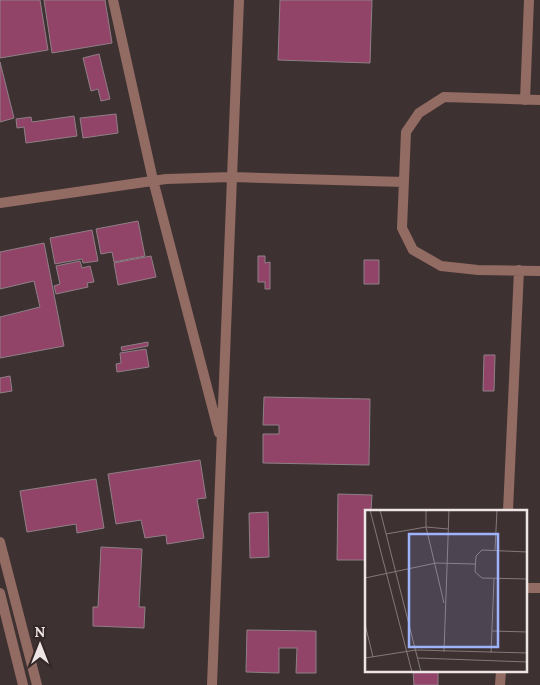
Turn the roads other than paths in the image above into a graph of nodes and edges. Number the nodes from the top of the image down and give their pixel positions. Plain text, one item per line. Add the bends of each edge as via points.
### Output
1 (113, 0) edge
2 (239, 0) edge
3 (528, 0) edge
4 (525, 100) junction
5 (540, 100) edge
6 (232, 177) junction
7 (153, 180) junction
8 (404, 182) junction
9 (0, 202) edge
10 (519, 270) junction
11 (540, 271) edge
12 (221, 444) junction
13 (508, 510) edge
14 (0, 542) edge
15 (0, 594) edge
16 (501, 672) edge
17 (23, 685) edge
18 (37, 685) edge
19 (212, 685) edge
20 (500, 685) edge

1 - 7 street
2 - 6 street
3 - 4 street
4 - 5 street
4 - 8 street via 444,97 419,113 406,132
6 - 7 street
6 - 8 street
6 - 12 street
7 - 9 street
7 - 12 street
8 - 10 street via 402,228 413,250 441,266
10 - 11 street
10 - 13 street
12 - 19 street
14 - 18 street
15 - 17 street
16 - 20 street

